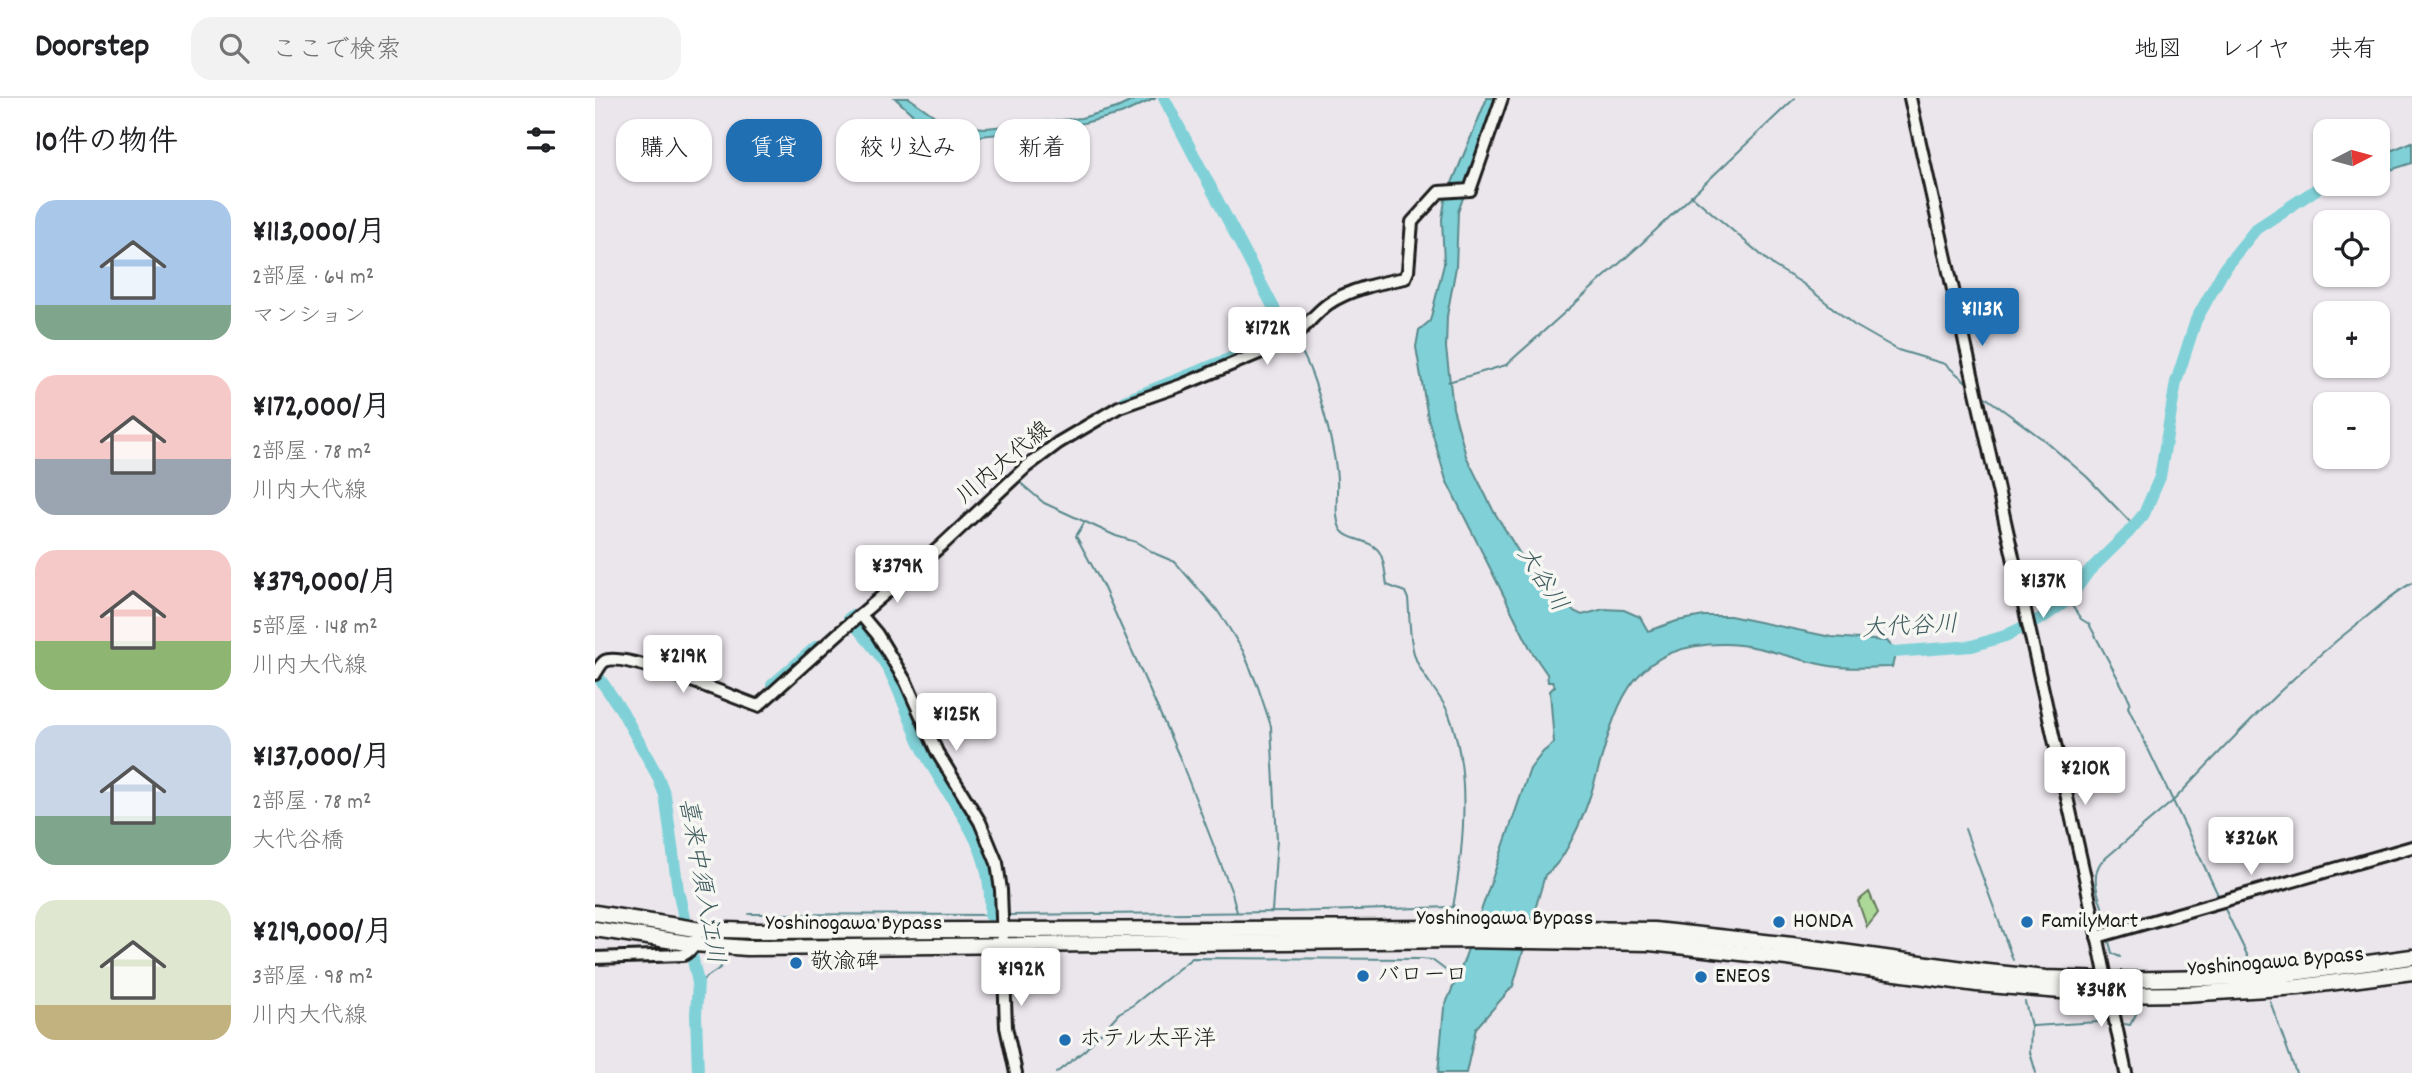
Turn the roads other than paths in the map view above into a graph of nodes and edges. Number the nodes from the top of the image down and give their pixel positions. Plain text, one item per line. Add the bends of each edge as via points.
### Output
1 (1502, 98) edge
2 (1910, 98) edge
3 (861, 615) junction
4 (597, 671) edge
5 (2412, 848) edge
6 (595, 914) edge
7 (1002, 926) junction
8 (595, 929) edge
9 (650, 930) junction
10 (1465, 934) junction
11 (1537, 935) junction
12 (2097, 937) junction
13 (695, 939) junction
14 (1002, 946) junction
15 (2412, 957) edge
16 (595, 958) edge
17 (2412, 972) edge
18 (2107, 979) junction
19 (2110, 995) junction
20 (1016, 1073) edge
21 (2126, 1073) edge

1 - 3 main road, 川内大代線 via 1469,190 1439,192 1412,222 1405,278 1331,302 1297,336 1119,407 1058,443
2 - 12 main road
3 - 4 main road, 川内大代線 via 758,706 638,664 605,661
3 - 7 main road via 891,653 937,752 988,839 997,863
5 - 12 main road
6 - 9 highway, Yoshinogawa Bypass
7 - 10 highway, Yoshinogawa Bypass
7 - 13 highway, Yoshinogawa Bypass via 756,931
7 - 14 main road
8 - 9 highway, Yoshinogawa Bypass
9 - 13 highway, Yoshinogawa Bypass
10 - 11 highway, Yoshinogawa Bypass
10 - 14 highway, Yoshinogawa Bypass
11 - 18 highway, Yoshinogawa Bypass via 1654,930 1978,971
11 - 19 highway, Yoshinogawa Bypass via 1787,957 1977,984
12 - 18 main road
13 - 14 highway, Yoshinogawa Bypass via 747,948
13 - 16 main road
14 - 20 main road via 1006,1027
15 - 18 highway, Yoshinogawa Bypass via 2265,977
17 - 19 highway, Yoshinogawa Bypass via 2259,990
18 - 19 main road
19 - 21 main road

